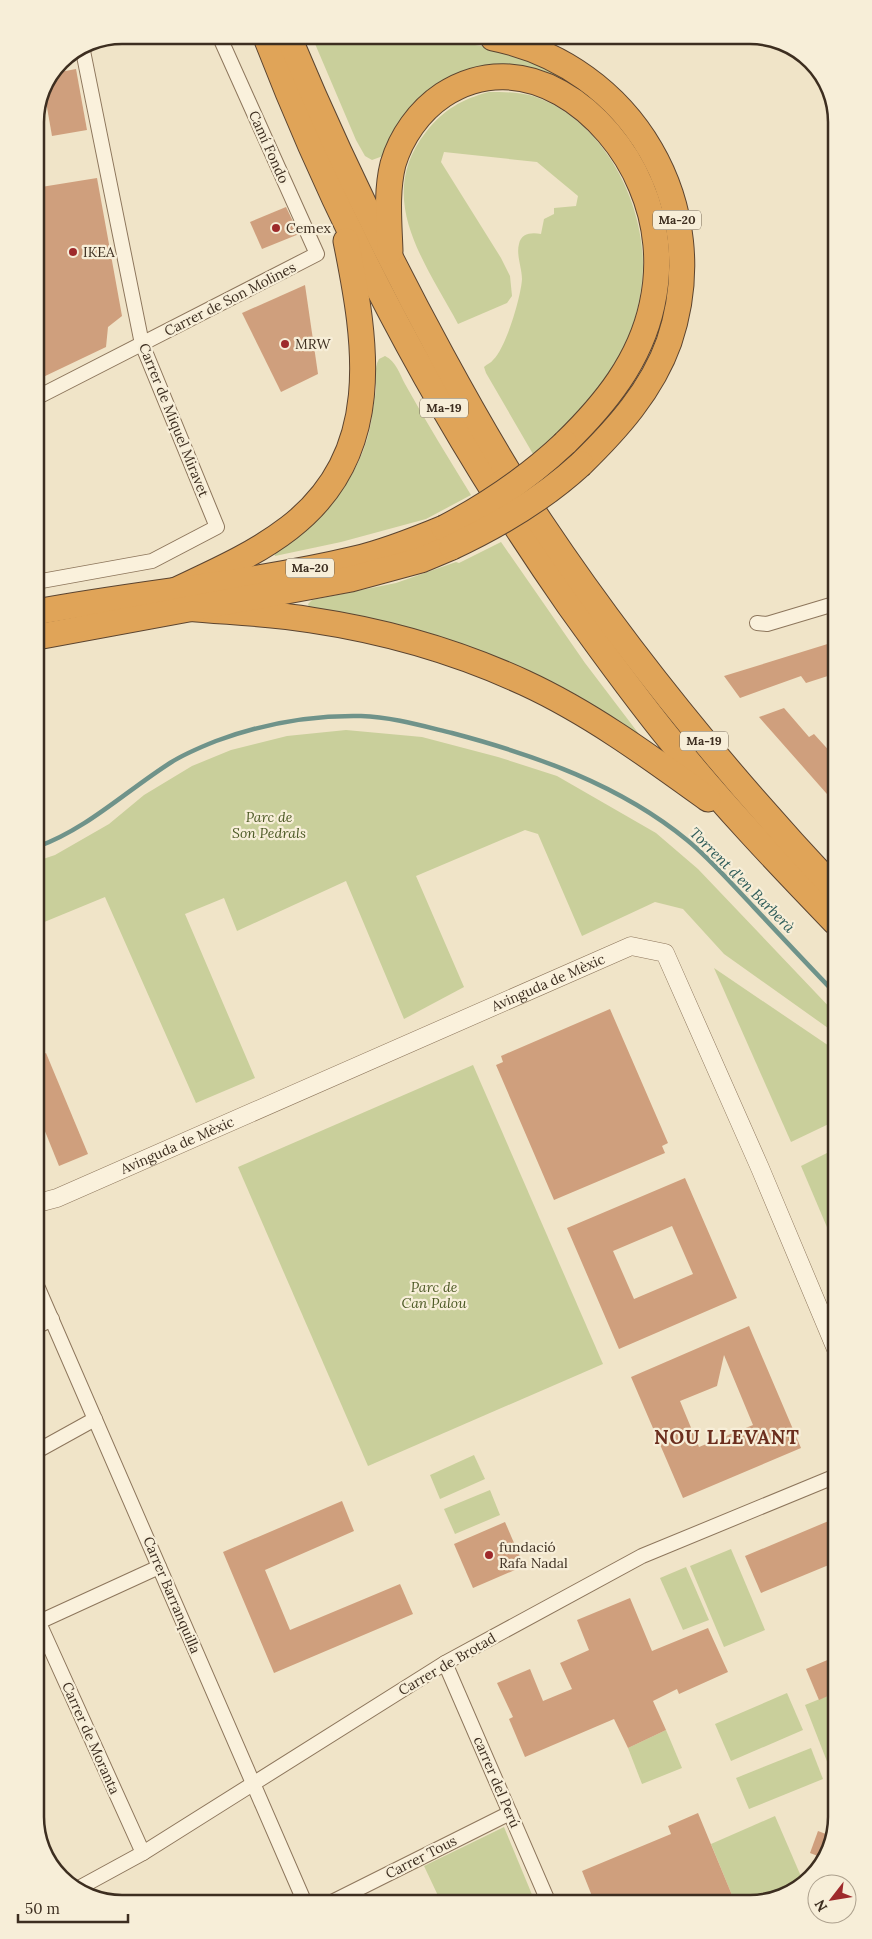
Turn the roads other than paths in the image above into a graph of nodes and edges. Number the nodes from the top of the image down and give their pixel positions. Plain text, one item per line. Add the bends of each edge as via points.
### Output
1 (223, 44) edge
2 (269, 44) edge
3 (292, 44) edge
4 (517, 44) edge
5 (84, 54) edge
6 (340, 211) junction
7 (317, 254) joint
8 (390, 258) junction
9 (142, 344) junction
10 (44, 394) edge
11 (448, 538) junction
12 (44, 581) edge
13 (179, 600) junction
14 (828, 606) edge
15 (44, 611) edge
16 (757, 623) dead end
17 (44, 636) edge
18 (740, 822) junction
19 (828, 882) edge
20 (828, 916) edge
21 (44, 1202) edge
22 (44, 1301) edge
23 (52, 1319) junction
24 (44, 1323) edge
25 (828, 1330) edge
26 (95, 1419) junction
27 (44, 1447) edge
28 (828, 1479) edge
29 (160, 1567) junction
30 (44, 1620) edge
31 (44, 1633) edge
32 (446, 1663) junction
33 (253, 1783) junction
34 (510, 1813) junction
35 (143, 1853) junction
36 (84, 1886) edge
37 (302, 1895) edge
38 (346, 1895) edge
39 (544, 1895) edge

1 - 7 street, Camí Fondo
2 - 6 highway, Ma-19
3 - 8 highway, Ma-19 via 345,167
4 - 11 highway, Ma-20, bridge via 556,58 589,80 616,103 657,160 677,216 682,276 678,307 669,342 651,381 612,433 565,479 523,510 480,534
5 - 9 street, Carrer de Miquel Miravet
6 - 13 highway via 352,268 364,364 358,418 347,454 328,486 304,515
6 - 18 highway, Ma-19 via 413,354 520,533 626,684
7 - 9 street, Carrer de Son Molines
8 - 11 highway, Ma-20, bridge via 389,192 393,166 410,129 427,107 449,92 469,82 505,77 548,85 565,94 604,128 626,156 638,179 656,242 656,285 648,322 633,358 602,404 540,466 471,514
8 - 19 highway, Ma-19 via 452,374 540,522 683,717
9 - 10 street, Carrer de Son Molines
9 - 12 street, Carrer de Miquel Miravet via 217,527 152,561
11 - 13 highway, Ma-20 via 421,560 351,579
13 - 15 highway, Ma-20
13 - 17 highway, Ma-20
13 - 18 highway via 366,630 478,662 578,712 636,748
14 - 16 street via 767,624
18 - 20 highway, Ma-19
21 - 25 street, Avinguda de Mèxic via 631,946 665,953
22 - 23 street, Carrer Barranquilla
23 - 24 street
23 - 26 street, Carrer Barranquilla
26 - 27 street
26 - 29 street, Carrer Barranquilla
28 - 32 street, Carrer de Brotad via 642,1556
29 - 30 street
29 - 33 street, Carrer Barranquilla
31 - 35 street, Carrer de Moranta
32 - 33 street, Carrer de Brotad
32 - 34 street, carrer del Perú
33 - 35 street, Carrer de Brotad
33 - 37 street, Carrer Barranquilla
34 - 38 street, Carrer Tous
34 - 39 street, carrer del Perú
35 - 36 street, Carrer de Brotad

